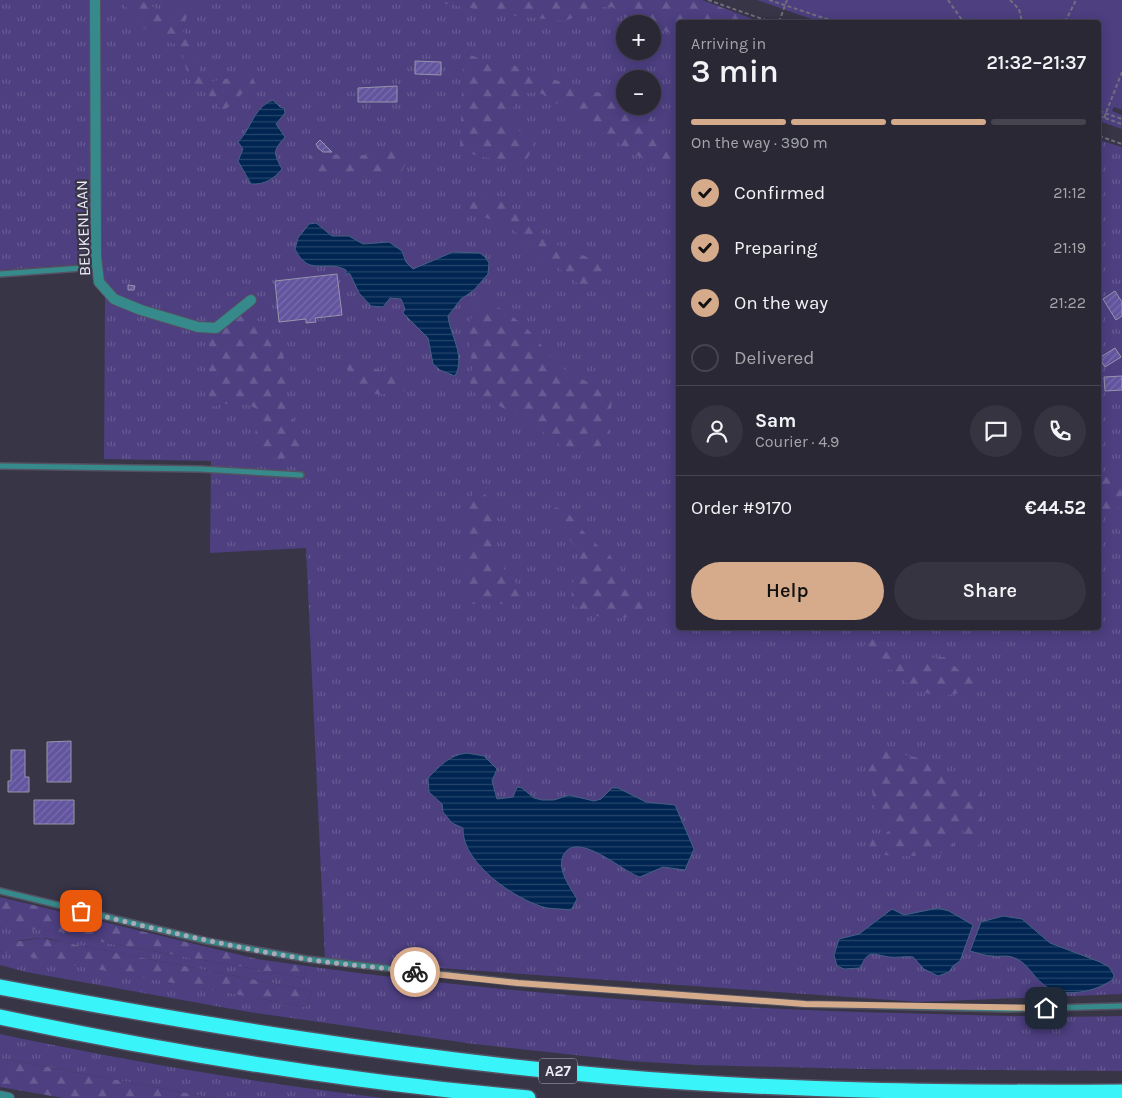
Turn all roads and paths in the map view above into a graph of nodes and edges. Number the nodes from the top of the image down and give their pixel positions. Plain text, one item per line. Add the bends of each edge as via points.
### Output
1 (95, 0) edge
2 (708, 0) edge
3 (769, 0) edge
4 (787, 0) edge
5 (948, 0) edge
6 (1010, 0) edge
7 (1076, 0) edge
8 (785, 7) junction
9 (765, 20) edge
10 (780, 20) edge
11 (829, 20) edge
12 (962, 20) edge
13 (1022, 20) edge
14 (1066, 20) edge
15 (1122, 72) edge
16 (1101, 112) edge
17 (1106, 114) junction
18 (1101, 117) edge
19 (1104, 118) junction
20 (1122, 119) edge
21 (1122, 124) edge
22 (1101, 137) edge
23 (1122, 144) edge
24 (96, 256) junction
25 (0, 274) edge
26 (251, 300) dead end
27 (0, 466) edge
28 (301, 475) dead end
29 (0, 891) edge
30 (0, 987) edge
31 (1122, 1006) edge
32 (0, 1017) edge
33 (1122, 1092) edge
34 (0, 1096) edge
35 (9, 1098) edge
36 (528, 1098) edge

1 - 24 street, BEUKENLAAN
2 - 9 path
3 - 8 path
4 - 8 path
5 - 12 path
6 - 13 path via 1019,9
7 - 14 path
8 - 10 path
8 - 11 path
15 - 17 path
16 - 17 path
17 - 19 path
17 - 20 path
18 - 19 path
19 - 21 path
22 - 23 path
24 - 25 lane via 83,268
24 - 26 street, BEUKENLAAN via 99,282 114,299 198,327 216,328
27 - 28 lane via 200,469
29 - 31 lane via 207,941 307,959 518,983 805,1004 1008,1009
30 - 33 highway, A27 via 170,1020 303,1041 608,1076 887,1090
32 - 36 highway, A27 via 167,1050 335,1075
34 - 35 street

